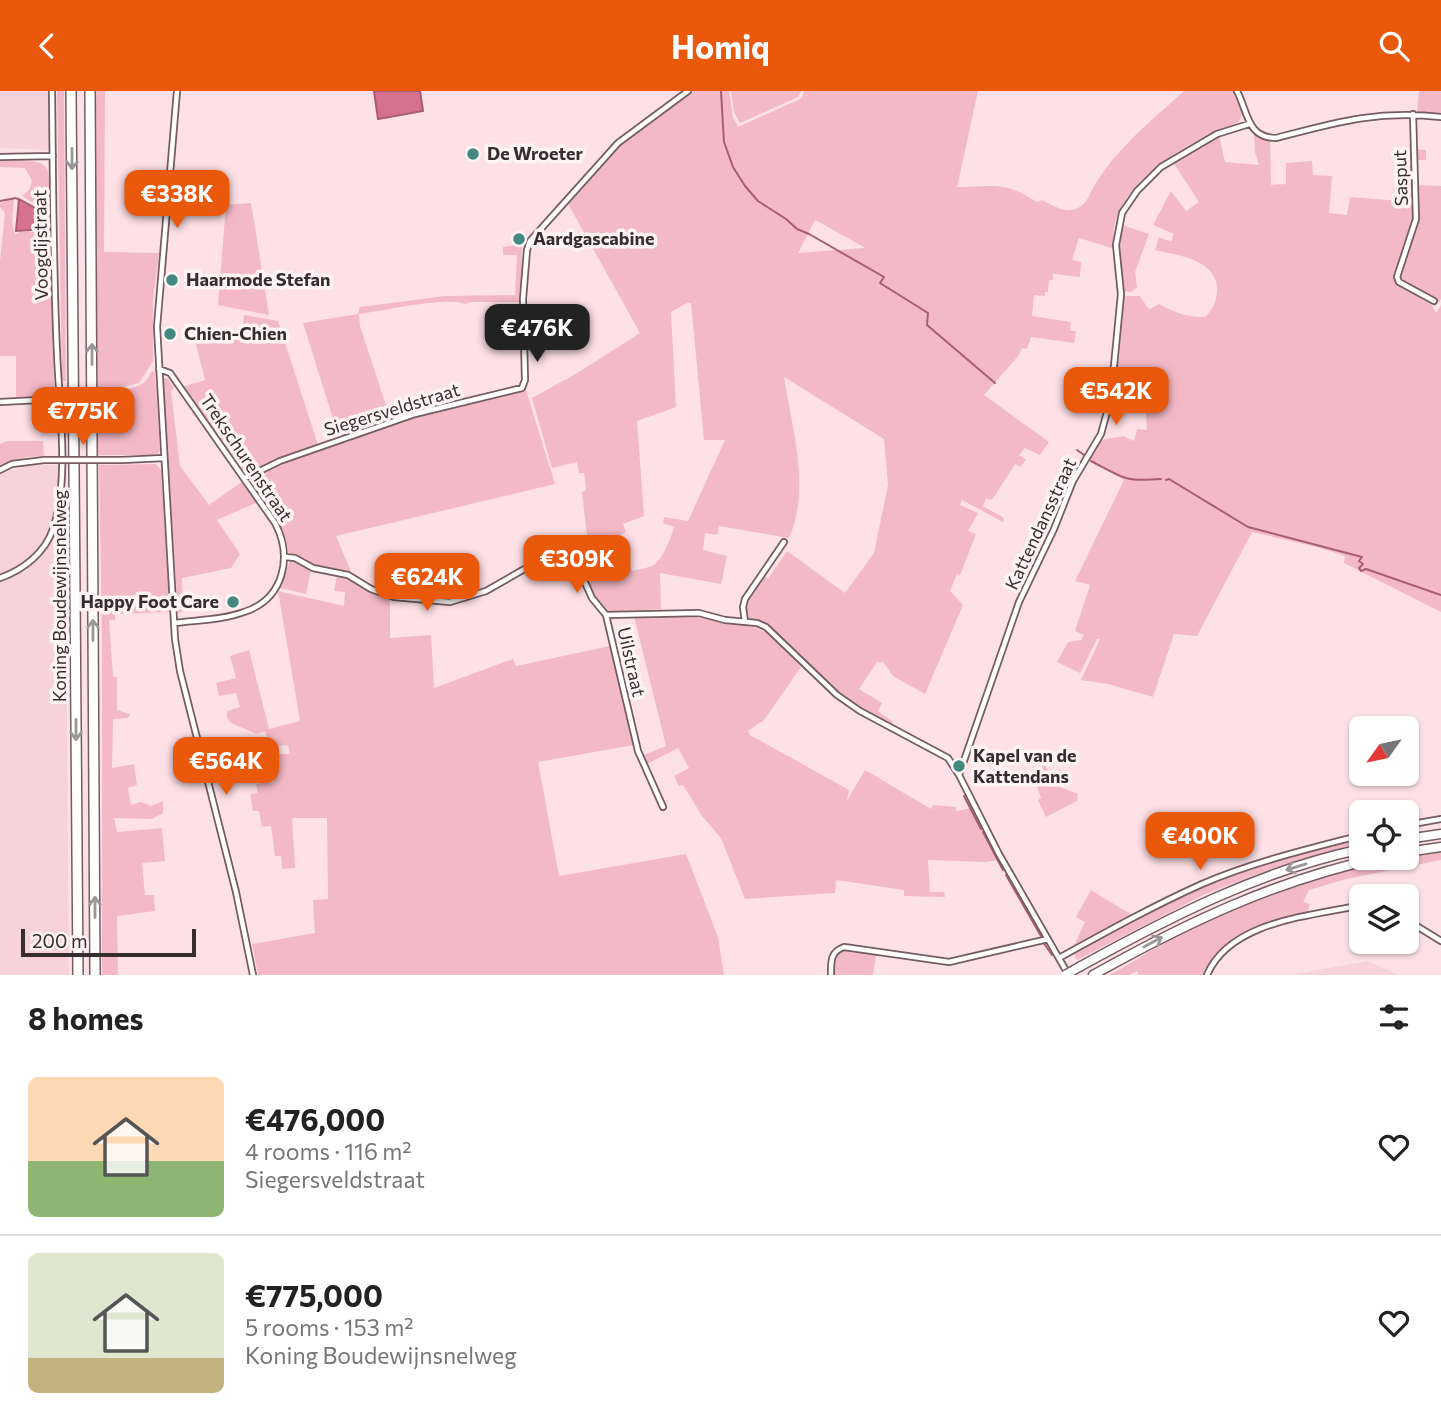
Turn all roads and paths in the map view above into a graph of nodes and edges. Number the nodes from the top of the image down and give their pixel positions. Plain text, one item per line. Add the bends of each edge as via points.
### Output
1 (52, 91) edge
2 (71, 91) edge
3 (90, 91) edge
4 (177, 91) edge
5 (688, 91) edge
6 (1237, 91) edge
7 (1413, 114) junction
8 (1441, 117) edge
9 (1249, 124) junction
10 (53, 156) junction
11 (0, 157) edge
12 (1433, 301) dead end
13 (159, 369) junction
14 (59, 399) junction
15 (0, 403) edge
16 (164, 459) junction
17 (0, 470) edge
18 (244, 478) junction
19 (784, 543) dead end
20 (286, 557) junction
21 (0, 578) edge
22 (606, 615) junction
23 (745, 622) junction
24 (174, 623) junction
25 (964, 758) junction
26 (952, 762) junction
27 (959, 775) junction
28 (663, 807) dead end
29 (1441, 819) edge
30 (1419, 823) edge
31 (1441, 834) edge
32 (1419, 837) edge
33 (1349, 839) edge
34 (1441, 847) edge
35 (1419, 850) edge
36 (1349, 853) edge
37 (1349, 865) edge
38 (1349, 908) edge
39 (1419, 927) edge
40 (1048, 939) junction
41 (1441, 941) edge
42 (1059, 958) junction
43 (78, 975) edge
44 (95, 975) edge
45 (254, 975) edge
46 (831, 975) edge
47 (1067, 975) edge
48 (1093, 975) edge
49 (1207, 975) edge

1 - 10 street, Voogdijstraat
2 -> 43 highway, Koning Boudewijnsnelweg
44 -> 3 highway, Koning Boudewijnsnelweg
4 - 13 street via 157,327
5 - 18 street, Siegersveldstraat via 618,143 528,245 522,387 415,414
6 - 9 street
7 - 8 street
7 - 9 street via 1345,120 1276,138 1256,134
7 - 12 street, Sasput via 1416,219 1397,278
9 - 25 street, Kattendansstraat via 1217,134 1160,167 1122,213 1116,245 1121,293 1104,424 1020,602
10 - 11 street
10 - 14 street, Voogdijstraat
13 - 16 street
13 - 18 street, Trekschurenstraat via 170,373
14 - 15 street
14 - 21 street, Voogdijstraat via 60,504 52,530 40,552
16 - 17 street, bridge via 44,460
16 - 24 street
18 - 20 street, Trekschurenstraat via 275,523
19 - 23 street via 746,599
20 - 22 street via 348,575 383,594 450,602 486,591 549,555 566,553 574,558 592,598
20 - 24 street via 275,588 258,605 236,614
22 - 23 street, Uilstraat via 699,613
22 - 28 street, Uilstraat via 638,751
23 - 26 street, Uilstraat via 774,633 860,712
24 - 45 street via 180,671
25 - 26 street
25 - 27 street, Kattendansstraat
26 - 27 street
27 - 40 street
29 - 30 street
31 - 32 highway
33 - 42 street via 1203,884
34 - 35 highway
36 -> 47 highway, bridge via 1218,896
48 -> 37 highway via 1224,907
38 - 49 street via 1249,932 1220,953
39 - 41 street
40 - 42 street
40 - 46 street via 949,963 844,947 832,954
42 - 47 street

